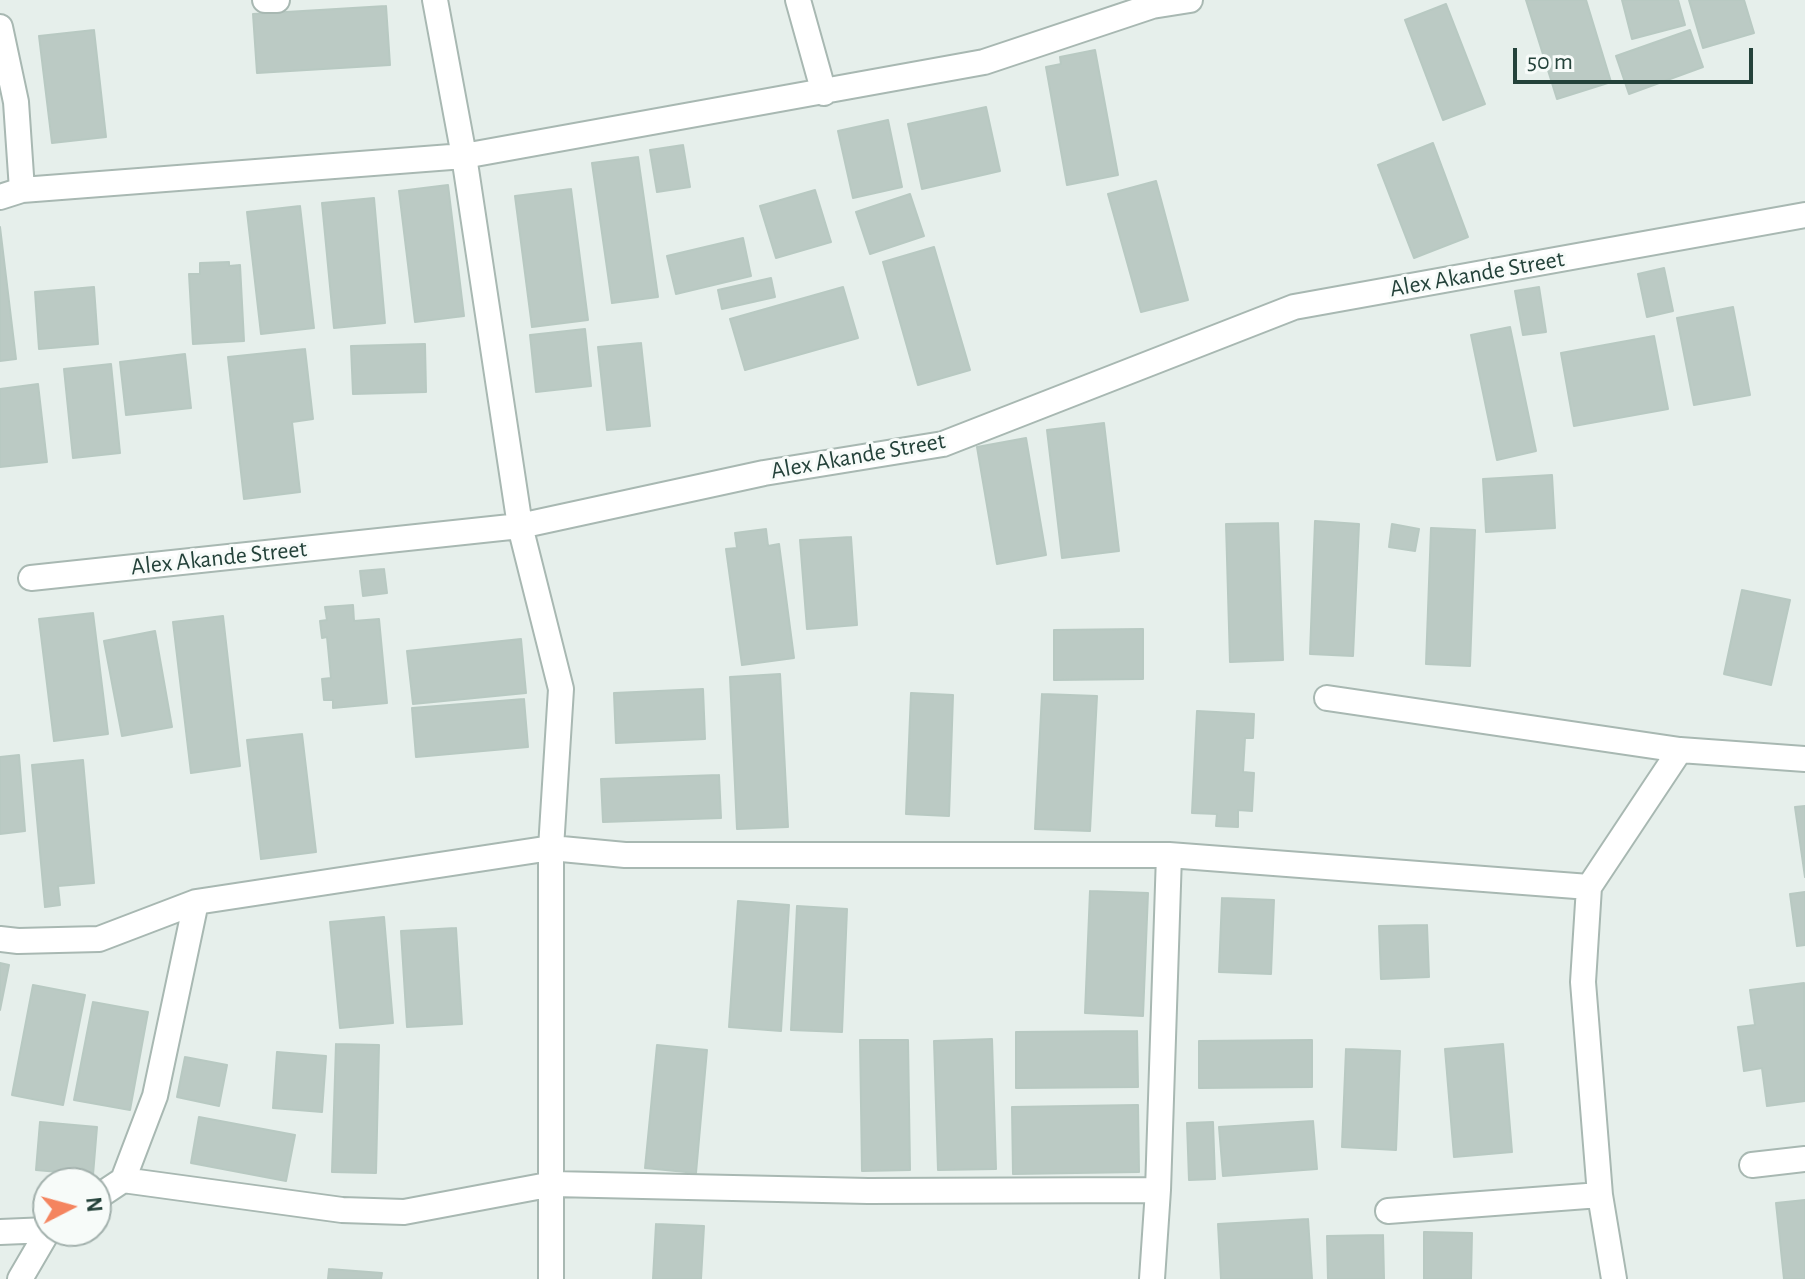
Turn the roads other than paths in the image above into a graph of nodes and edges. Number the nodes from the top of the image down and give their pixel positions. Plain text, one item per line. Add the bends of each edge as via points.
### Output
1 (265, 0) edge
2 (277, 0) edge
3 (435, 0) edge
4 (798, 0) edge
5 (1190, 0) edge
6 (0, 27) edge
7 (824, 93) junction
8 (464, 156) junction
9 (11, 194) edge
10 (1805, 215) edge
11 (520, 526) junction
12 (31, 578) dead end
13 (1327, 698) dead end
14 (1680, 750) junction
15 (1805, 759) edge
16 (551, 848) junction
17 (1169, 855) junction
18 (1589, 887) junction
19 (196, 902) junction
20 (0, 939) edge
21 (1805, 1159) edge
22 (1752, 1165) dead end
23 (123, 1180) junction
24 (553, 1184) junction
25 (112, 1187) edge
26 (1158, 1190) junction
27 (1600, 1195) junction
28 (1388, 1211) dead end
29 (32, 1231) edge
30 (0, 1232) edge
31 (38, 1247) edge
32 (20, 1279) edge
33 (551, 1279) edge
34 (1152, 1279) edge
35 (1614, 1279) edge

1 - 2 street
3 - 8 street
4 - 7 street
5 - 7 street via 1152,6 984,62
6 - 9 street via 16,102
7 - 8 street
8 - 9 street
8 - 11 street
10 - 11 street, Alex Akande Street via 1294,307 943,444 764,473
11 - 12 street, Alex Akande Street
11 - 16 street via 561,689
13 - 14 street
14 - 15 street
14 - 18 street
16 - 17 street via 625,855
16 - 19 street
16 - 24 street
17 - 18 street
17 - 26 street
18 - 27 street via 1583,982
19 - 20 street via 99,939
19 - 23 street via 155,1096
21 - 22 street
23 - 24 street via 342,1210 404,1212
23 - 25 street
24 - 26 street
24 - 33 street
26 - 34 street
27 - 28 street
27 - 35 street
29 - 30 street
31 - 32 street

